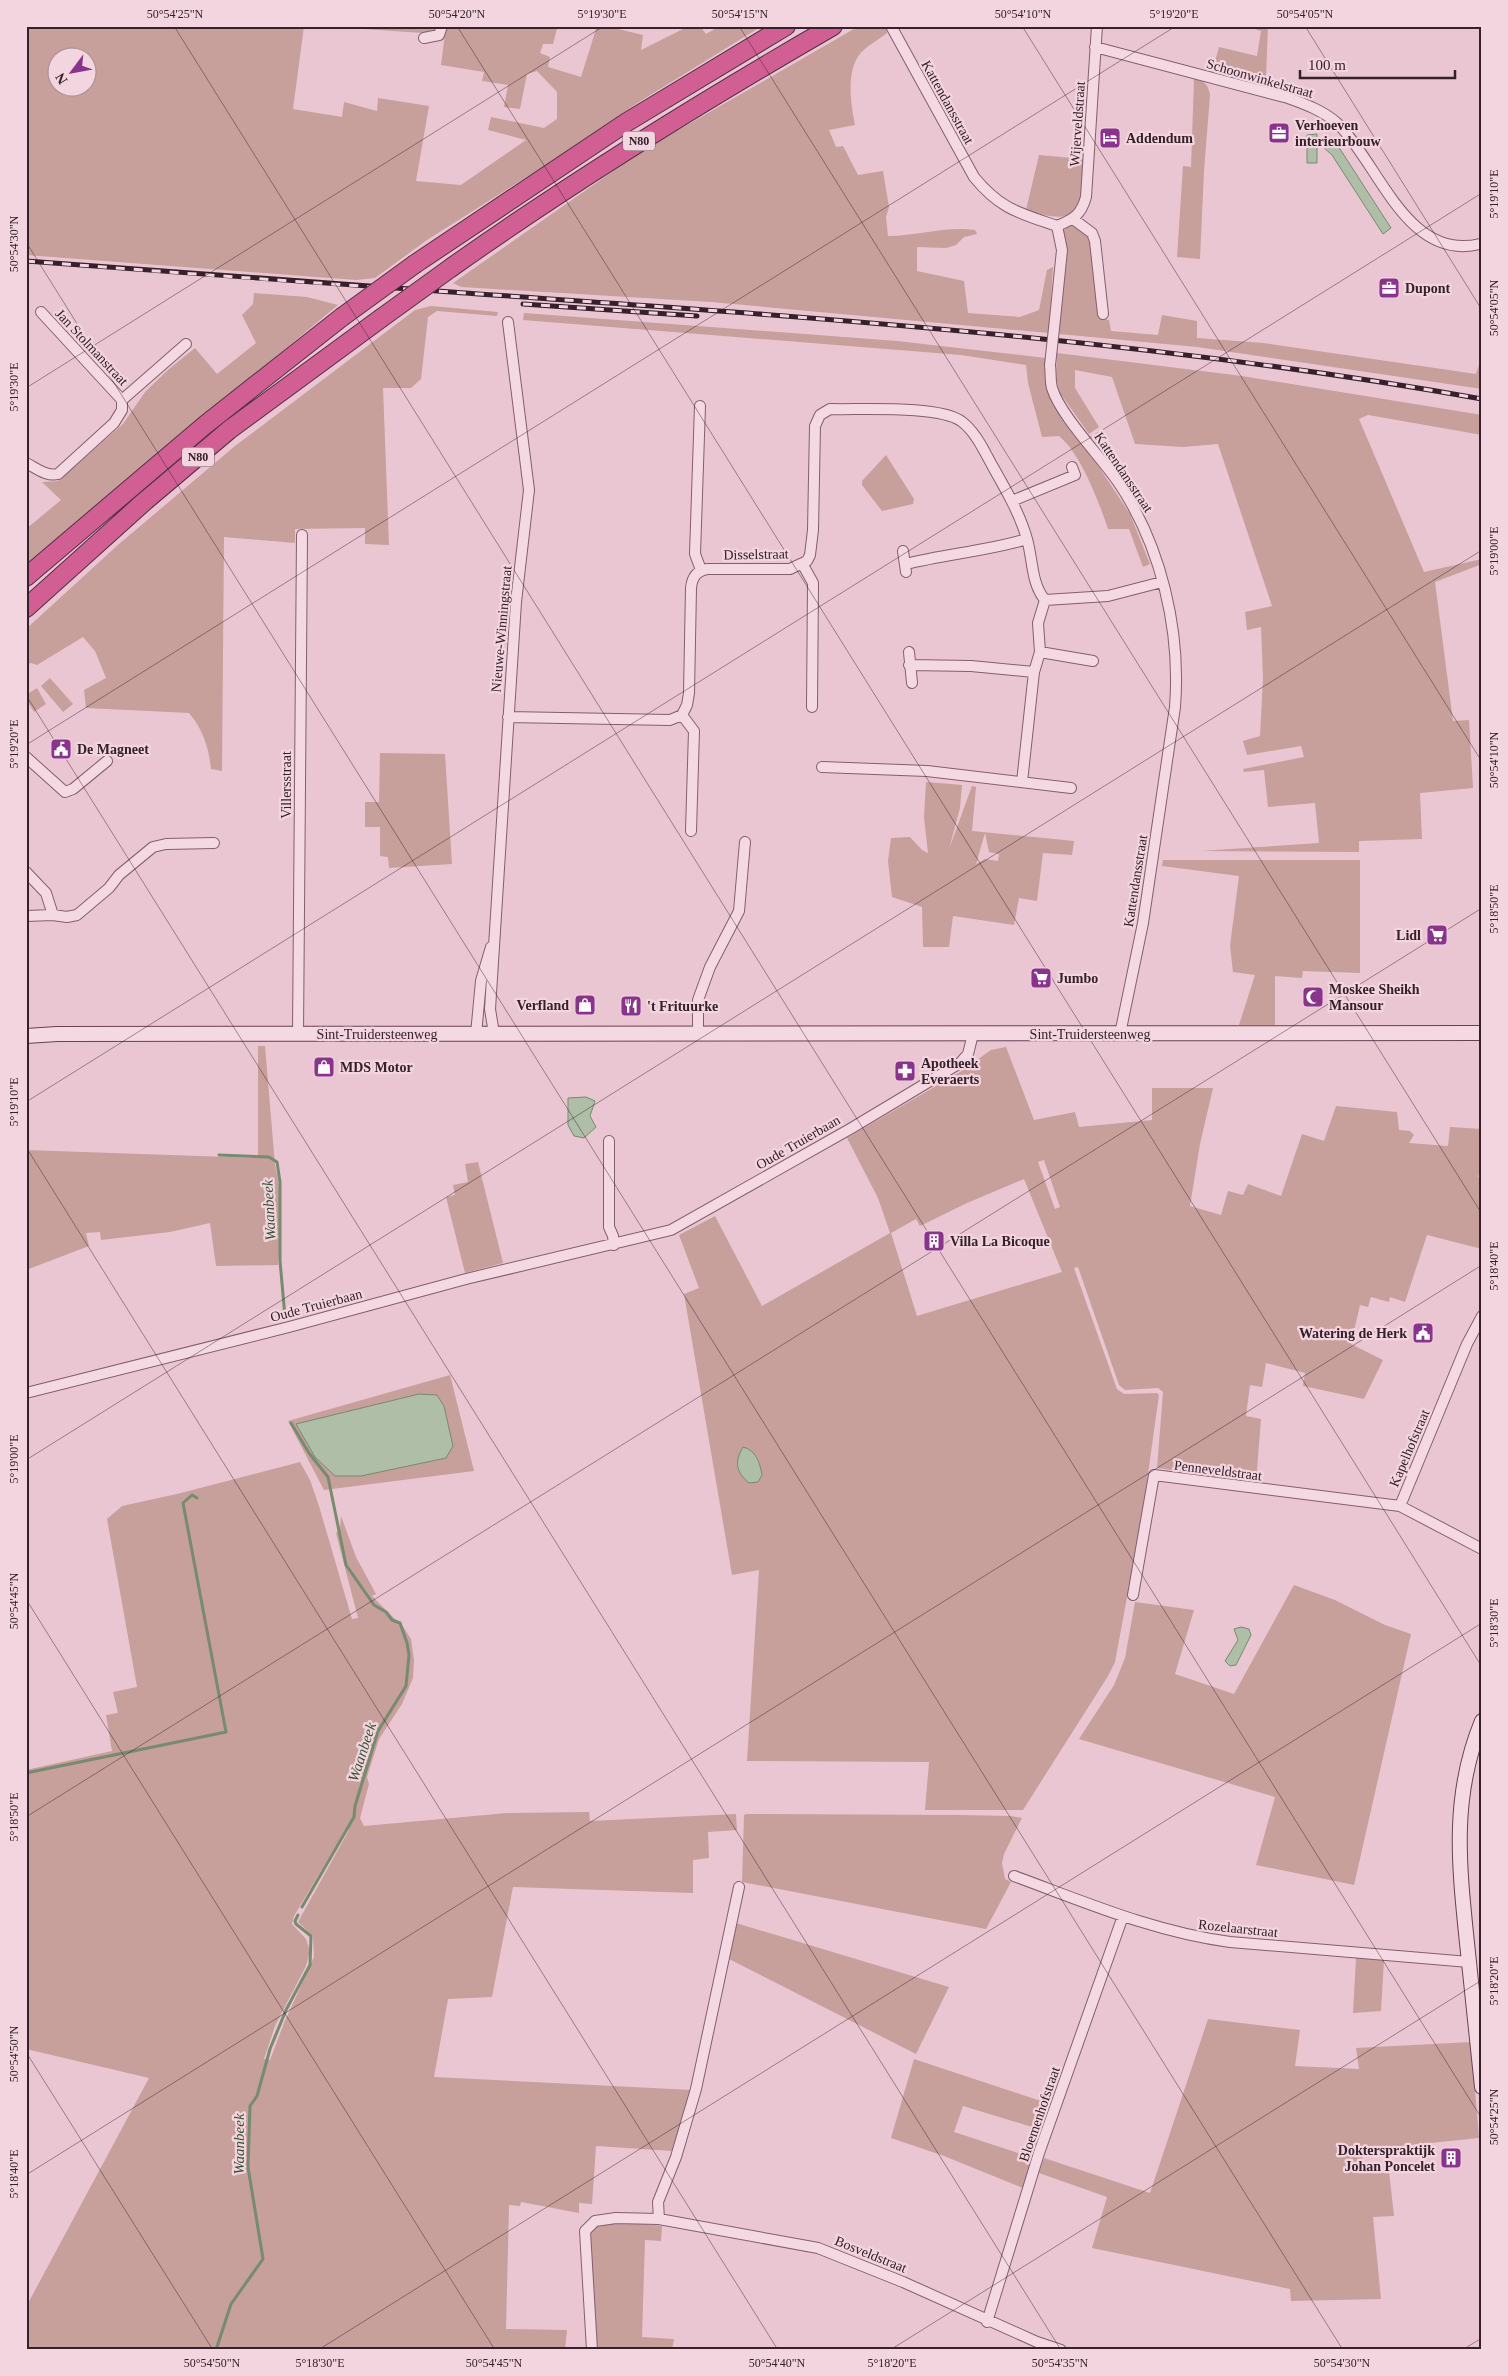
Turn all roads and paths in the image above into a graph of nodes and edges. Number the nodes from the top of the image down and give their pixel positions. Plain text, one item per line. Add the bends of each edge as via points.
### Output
1 (442, 26) edge
2 (786, 26) edge
3 (833, 26) edge
4 (891, 26) edge
5 (1097, 26) edge
6 (424, 38) dead end
7 (1095, 47) junction
8 (1074, 219) junction
9 (1057, 226) junction
10 (1480, 244) dead end
11 (42, 312) dead end
12 (1102, 314) dead end
13 (508, 322) dead end
14 (186, 344) dead end
15 (122, 400) junction
16 (700, 406) dead end
17 (26, 462) edge
18 (1072, 467) dead end
19 (1012, 501) junction
20 (302, 535) dead end
21 (1027, 539) junction
22 (903, 551) dead end
23 (803, 565) junction
24 (701, 570) junction
25 (26, 577) edge
26 (1162, 582) junction
27 (1045, 600) junction
28 (26, 608) edge
29 (909, 652) dead end
30 (1040, 652) junction
31 (1093, 661) dead end
32 (909, 665) junction
33 (1034, 672) junction
34 (912, 683) dead end
35 (812, 707) dead end
36 (682, 715) junction
37 (508, 717) junction
38 (26, 757) edge
39 (107, 761) dead end
40 (822, 767) dead end
41 (1022, 782) junction
42 (1071, 788) dead end
43 (691, 831) dead end
44 (745, 842) dead end
45 (214, 843) dead end
46 (26, 872) edge
47 (53, 914) junction
48 (26, 916) edge
49 (494, 939) junction
50 (26, 1032) edge
51 (1482, 1033) edge
52 (57, 1034) junction
53 (476, 1034) junction
54 (494, 1034) junction
55 (698, 1034) junction
56 (973, 1034) junction
57 (1120, 1034) junction
58 (298, 1035) junction
59 (26, 1036) edge
60 (609, 1141) dead end
61 (614, 1245) junction
62 (1482, 1316) edge
63 (26, 1392) edge
64 (1400, 1506) junction
65 (1482, 1549) edge
66 (1133, 1595) dead end
67 (1482, 1721) edge
68 (1014, 1876) dead end
69 (739, 1886) dead end
70 (1123, 1916) junction
71 (1469, 1962) junction
72 (1482, 2087) edge
73 (659, 2219) junction
74 (987, 2322) junction
75 (592, 2350) edge
76 (1061, 2350) edge

1 - 6 street via 439,36
2 - 25 highway, N80, bridge via 627,122 415,264 205,425
3 - 28 highway, N80, bridge via 640,141 537,207 452,267 229,430
4 - 9 street, Kattendansstraat via 974,177 1011,210
5 - 7 street, Wijerveldstraat
7 - 8 street, Wijerveldstraat via 1086,196 1084,206
7 - 10 street, Schoonwinkelstraat via 1311,106 1337,122 1412,224 1435,239 1463,248
8 - 9 street
8 - 12 street via 1092,233 1095,241
9 - 26 street, Kattendansstraat, bridge via 1062,250 1050,366 1052,388 1060,404 1118,482 1147,531
11 - 15 street, Jan Stolmanstraat
13 - 37 street, Nieuwe-Winningstraat via 529,490 516,602
14 - 15 street, Jan Stolmanstraat
15 - 17 street, Jan Stolmanstraat via 122,410 114,423 58,474 46,474
16 - 24 street via 695,554
18 - 19 street via 1075,475
19 - 21 street, Disselstraat
19 - 23 street, Disselstraat via 973,432 960,421 929,411 830,409 820,415 815,426 813,530 810,555
20 - 58 street, Villersstraat
21 - 22 street via 995,548 927,559 906,568
21 - 27 street, Disselstraat via 1037,590
23 - 24 street, Disselstraat via 790,569
23 - 35 street via 813,583
24 - 36 street via 692,582 689,693
26 - 27 street via 1108,596
26 - 57 street, Kattendansstraat via 1173,629 1178,676 1176,699 1143,923
27 - 30 street via 1038,623
29 - 32 street
30 - 31 street
30 - 33 street
32 - 33 street
32 - 34 street
33 - 41 street
36 - 37 street via 670,720
36 - 43 street via 694,731
37 - 49 street, Nieuwe-Winningstraat
38 - 39 street via 65,792
40 - 41 street via 927,771
41 - 42 street
44 - 55 street via 739,911 710,967 698,1000
45 - 47 street via 153,847 77,915
46 - 47 street via 46,893
47 - 48 street
49 - 53 street, Nieuwe-Winningstraat via 481,981
49 - 54 street, Nieuwe-Winningstraat via 490,1009
50 - 52 main road, Sint-Truidersteenweg
51 - 57 main road, Sint-Truidersteenweg
52 - 58 main road, Sint-Truidersteenweg
52 - 59 main road, Sint-Truidersteenweg
53 - 54 main road, Sint-Truidersteenweg
53 - 58 main road, Sint-Truidersteenweg
54 - 55 main road, Sint-Truidersteenweg
55 - 56 main road, Sint-Truidersteenweg
56 - 57 main road, Sint-Truidersteenweg
56 - 61 street, Oude Truierbaan via 968,1054 960,1063 858,1124 677,1227
60 - 61 street via 609,1227
61 - 63 street, Oude Truierbaan via 466,1279
62 - 64 street, Kapelhofstraat via 1467,1344
64 - 65 street, Kapelhofstraat
64 - 66 street, Penneveldstraat via 1154,1475
67 - 71 main road via 1473,1741 1459,1814 1458,1857
68 - 70 street, Rozelaarstraat
69 - 73 street via 696,2089 676,2157 658,2202
70 - 71 street, Rozelaarstraat via 1186,1935 1230,1942
70 - 74 street, Bloemenhofstraat via 1039,2153
71 - 72 main road
73 - 74 street, Bosveldstraat via 818,2248 903,2282
73 - 75 street, Bosveldstraat via 596,2221 585,2231
74 - 76 street, Bosveldstraat

